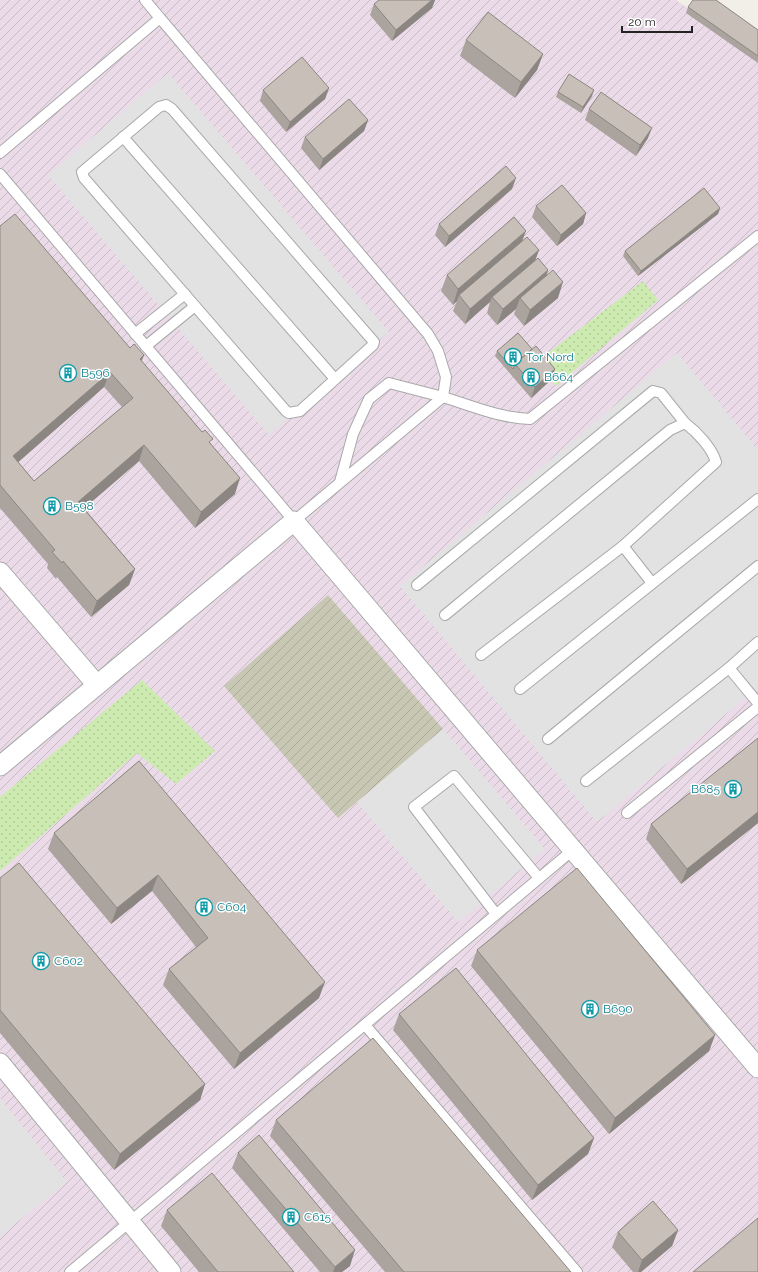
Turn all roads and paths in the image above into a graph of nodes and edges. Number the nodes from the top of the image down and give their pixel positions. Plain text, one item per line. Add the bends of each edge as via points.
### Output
1 (145, 0) edge
2 (160, 18) junction
3 (123, 137) junction
4 (0, 152) edge
5 (0, 174) edge
6 (758, 236) edge
7 (185, 294) junction
8 (195, 306) junction
9 (135, 334) junction
10 (146, 346) junction
11 (335, 379) junction
12 (443, 397) junction
13 (685, 423) junction
14 (340, 482) junction
15 (758, 499) edge
16 (294, 521) junction
17 (623, 546) junction
18 (758, 566) edge
19 (2, 577) edge
20 (652, 583) junction
21 (417, 585) dead end
22 (445, 615) dead end
23 (758, 642) edge
24 (481, 655) dead end
25 (729, 668) junction
26 (97, 685) junction
27 (520, 689) dead end
28 (758, 703) edge
29 (758, 707) edge
30 (548, 739) dead end
31 (0, 766) edge
32 (586, 781) dead end
33 (627, 813) dead end
34 (574, 848) junction
35 (539, 878) junction
36 (496, 914) junction
37 (365, 1025) junction
38 (0, 1063) edge
39 (758, 1068) edge
40 (130, 1222) junction
41 (70, 1272) edge
42 (171, 1272) edge
43 (577, 1272) edge

1 - 2 lane
2 - 4 lane
2 - 12 lane via 428,334 438,351 446,376
3 - 7 lane via 82,172 84,178
3 - 11 lane
3 - 11 lane via 159,107 166,105 172,109 374,342
5 - 9 lane
6 - 12 lane via 530,419 495,414
7 - 8 lane
7 - 9 lane
8 - 10 lane
8 - 11 lane via 289,413 300,411
9 - 10 lane
10 - 16 lane
12 - 14 lane
12 - 14 lane via 389,383 369,399 353,434
13 - 17 lane via 714,454 716,462
13 - 21 lane via 661,393 653,391
13 - 22 lane via 670,430
14 - 16 lane
15 - 20 lane
16 - 26 street
16 - 34 street
17 - 20 lane
17 - 24 lane
18 - 30 lane
19 - 26 street
20 - 27 lane
23 - 25 lane
25 - 28 lane
25 - 32 lane
26 - 31 street
29 - 33 lane
34 - 35 lane
34 - 39 street
35 - 36 lane
35 - 36 lane via 454,776 414,807
36 - 37 lane
37 - 40 lane
37 - 43 lane
38 - 40 street
40 - 41 lane
40 - 42 street

